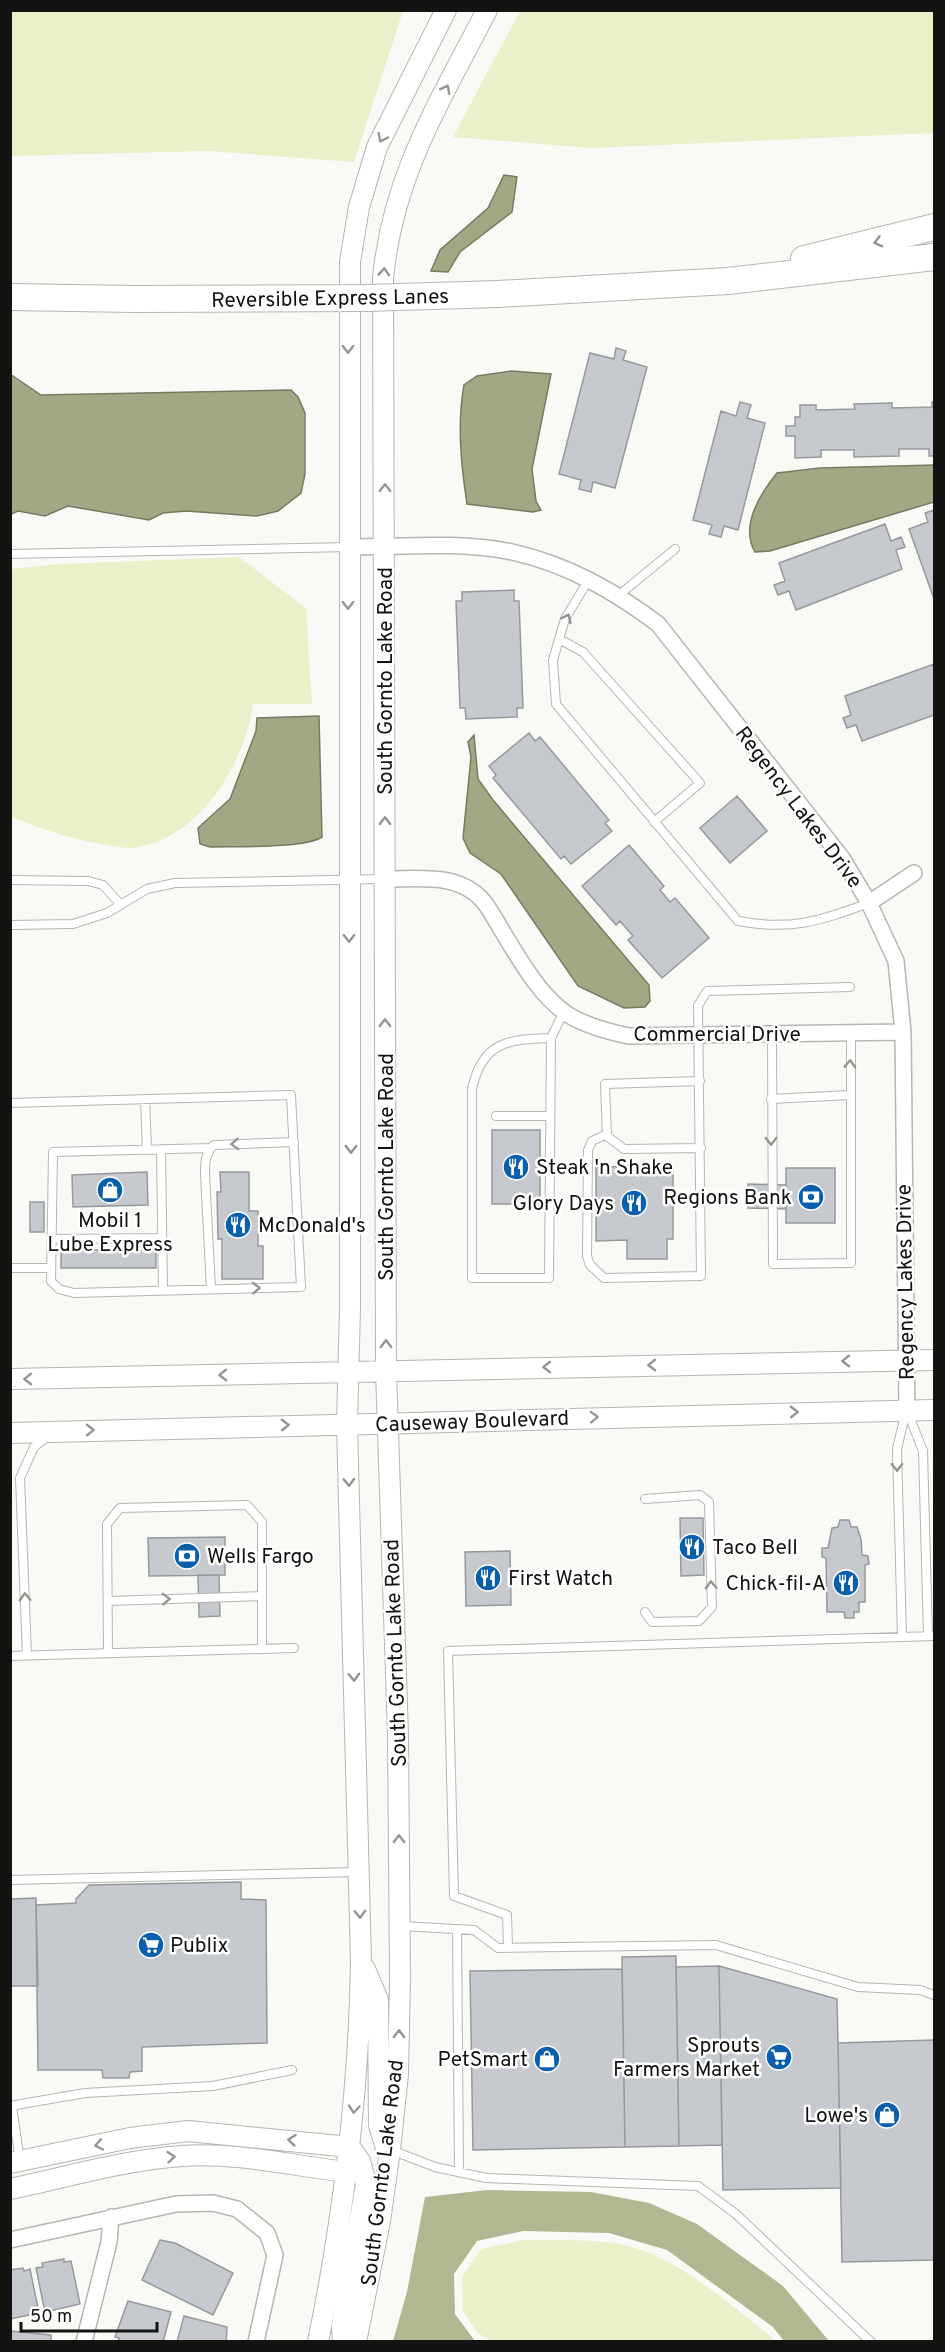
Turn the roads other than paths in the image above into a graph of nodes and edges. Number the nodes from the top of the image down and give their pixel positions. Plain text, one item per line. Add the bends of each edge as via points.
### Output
1 (446, 10) edge
2 (487, 10) edge
3 (934, 227) edge
4 (934, 257) edge
5 (649, 286) junction
6 (10, 297) edge
7 (348, 547) junction
8 (385, 547) junction
9 (675, 549) dead end
10 (10, 554) edge
11 (589, 579) junction
12 (619, 595) junction
13 (559, 639) junction
14 (654, 822) junction
15 (914, 873) dead end
16 (385, 879) junction
17 (10, 880) edge
18 (349, 880) junction
19 (869, 903) junction
20 (121, 904) junction
21 (10, 926) edge
22 (849, 987) dead end
23 (564, 1011) junction
24 (903, 1032) junction
25 (851, 1033) junction
26 (772, 1034) junction
27 (698, 1035) junction
28 (550, 1038) junction
29 (699, 1081) junction
30 (849, 1095) junction
31 (146, 1099) junction
32 (771, 1099) junction
33 (10, 1103) edge
34 (496, 1116) dead end
35 (549, 1116) junction
36 (607, 1134) junction
37 (294, 1142) junction
38 (211, 1148) junction
39 (701, 1148) junction
40 (161, 1149) junction
41 (147, 1150) junction
42 (162, 1238) junction
43 (52, 1239) junction
44 (10, 1268) edge
45 (51, 1268) junction
46 (211, 1289) junction
47 (163, 1290) junction
48 (905, 1360) junction
49 (934, 1360) edge
50 (386, 1371) junction
51 (349, 1372) junction
52 (10, 1379) edge
53 (907, 1410) junction
54 (934, 1410) edge
55 (388, 1423) junction
56 (347, 1424) junction
57 (54, 1431) junction
58 (10, 1433) edge
59 (645, 1499) dead end
60 (930, 1558) edge
61 (262, 1596) junction
62 (108, 1601) junction
63 (645, 1612) dead end
64 (931, 1636) edge
65 (902, 1637) junction
66 (294, 1648) dead end
67 (262, 1649) junction
68 (108, 1653) junction
69 (10, 1656) edge
70 (27, 1656) junction
71 (359, 1872) junction
72 (10, 1880) edge
73 (400, 1926) junction
74 (457, 1929) junction
75 (508, 1947) junction
76 (361, 1961) junction
77 (934, 1995) edge
78 (292, 2070) dead end
79 (11, 2106) edge
80 (350, 2147) junction
81 (390, 2150) junction
82 (14, 2165) edge
83 (459, 2171) junction
84 (348, 2172) junction
85 (10, 2189) edge
86 (111, 2217) junction
87 (10, 2240) edge
88 (84, 2342) edge
89 (256, 2342) edge
90 (318, 2342) edge
91 (343, 2342) edge
92 (356, 2342) edge
93 (871, 2342) edge

1 -> 7 street, South Gornto Lake Road via 378,147 366,176 353,234 348,333
8 -> 2 street, South Gornto Lake Road via 386,247 396,202 412,158
3 -> 5 highway, Reversible Express Lanes via 787,262
4 - 5 highway, Reversible Express Lanes via 728,281
5 - 6 highway, Reversible Express Lanes, bridge via 498,294 224,300
7 - 8 street, Regency Lakes Drive
7 - 10 lane
7 -> 18 street, South Gornto Lake Road
8 - 11 street, Regency Lakes Drive via 465,547 512,552 570,569
16 -> 8 street, South Gornto Lake Road
9 - 12 lane
11 - 12 street, Regency Lakes Drive
13 -> 11 lane via 565,619
12 - 19 street, Regency Lakes Drive via 658,624 842,858
13 - 14 lane via 554,660 556,704
13 - 14 lane via 583,651 699,783
14 - 19 lane via 738,921 769,927 819,921
15 - 19 street
16 - 18 lane
16 - 23 street, Commercial Drive via 441,879 480,895 547,997
50 -> 16 street, South Gornto Lake Road
17 - 20 lane via 88,881 103,885
18 - 20 lane via 175,883 147,889
18 -> 51 street, South Gornto Lake Road
19 - 24 street, Regency Lakes Drive via 896,961
20 - 21 lane via 73,924
22 - 27 lane via 707,991 698,1006
23 - 27 street, Commercial Drive via 598,1029 629,1036
23 - 28 lane
24 - 25 street, Commercial Drive
24 - 48 street, Regency Lakes Drive
25 - 26 street, Commercial Drive
30 -> 25 lane
26 - 27 street, Commercial Drive
26 - 32 lane
27 - 29 lane
28 - 35 lane
28 - 35 lane via 514,1038 483,1058 476,1072 472,1089 472,1278 549,1278
29 - 36 lane via 605,1084
29 - 39 lane
30 - 32 lane
32 -> 30 lane via 773,1264 851,1263
31 - 33 lane
31 - 37 lane via 291,1095
31 - 41 lane
34 - 35 lane
36 - 39 lane via 624,1149
36 - 39 lane via 592,1141 588,1150 587,1256 590,1265 604,1278 701,1276
37 -> 38 lane
46 -> 37 lane via 301,1287
38 - 40 lane
38 - 46 lane via 205,1160
40 - 41 lane
40 - 42 lane
41 - 43 lane via 53,1152
42 - 43 lane
42 - 47 lane
43 - 45 lane
44 - 45 lane
45 - 47 lane via 51,1281 59,1289 74,1293
46 - 47 lane
48 - 49 street
48 -> 50 street
48 - 53 street, Regency Lakes Drive
50 - 51 street
50 - 55 street, South Gornto Lake Road
51 -> 52 street
51 - 56 street, South Gornto Lake Road
53 - 54 street, Causeway Boulevard
55 -> 53 street, Causeway Boulevard
53 - 60 lane via 923,1451
53 -> 65 lane via 897,1449
55 - 56 street, Causeway Boulevard
73 -> 55 street, South Gornto Lake Road
57 -> 56 street, Causeway Boulevard
56 -> 71 street, South Gornto Lake Road
57 - 58 street, Causeway Boulevard
70 -> 57 lane via 20,1478 34,1447
63 -> 59 lane via 652,1622 699,1621 712,1607 709,1502 700,1495
60 - 64 lane
62 -> 61 lane
61 - 62 lane via 262,1522 247,1505 120,1508 107,1524
61 - 67 lane
62 - 68 lane
64 - 65 lane
65 - 75 lane via 448,1651 454,1896 507,1915
66 - 67 lane
67 - 68 lane
68 - 70 lane
69 - 70 lane
71 - 72 lane
71 -> 76 street, South Gornto Lake Road
73 - 74 lane
81 -> 73 street, South Gornto Lake Road via 398,2074
74 - 75 lane via 474,1930 498,1948
74 - 83 lane
75 - 77 lane via 716,1944 858,1987 920,1990
76 -> 80 street, South Gornto Lake Road via 360,2042
76 - 81 street via 378,2000 379,2125
78 - 79 lane via 213,2086 86,2093
79 - 82 lane
80 -> 82 street via 188,2131 130,2138
80 - 84 street, South Gornto Lake Road
80 - 91 street via 360,2161 366,2184 342,2326
81 - 83 lane via 435,2167
81 - 92 street, South Gornto Lake Road
83 - 93 lane via 486,2178 698,2186 736,2214
85 -> 84 street via 185,2156
84 - 90 street, South Gornto Lake Road
86 - 87 street
86 - 88 street
86 - 89 street via 201,2202 226,2205 254,2220 267,2234 275,2255

